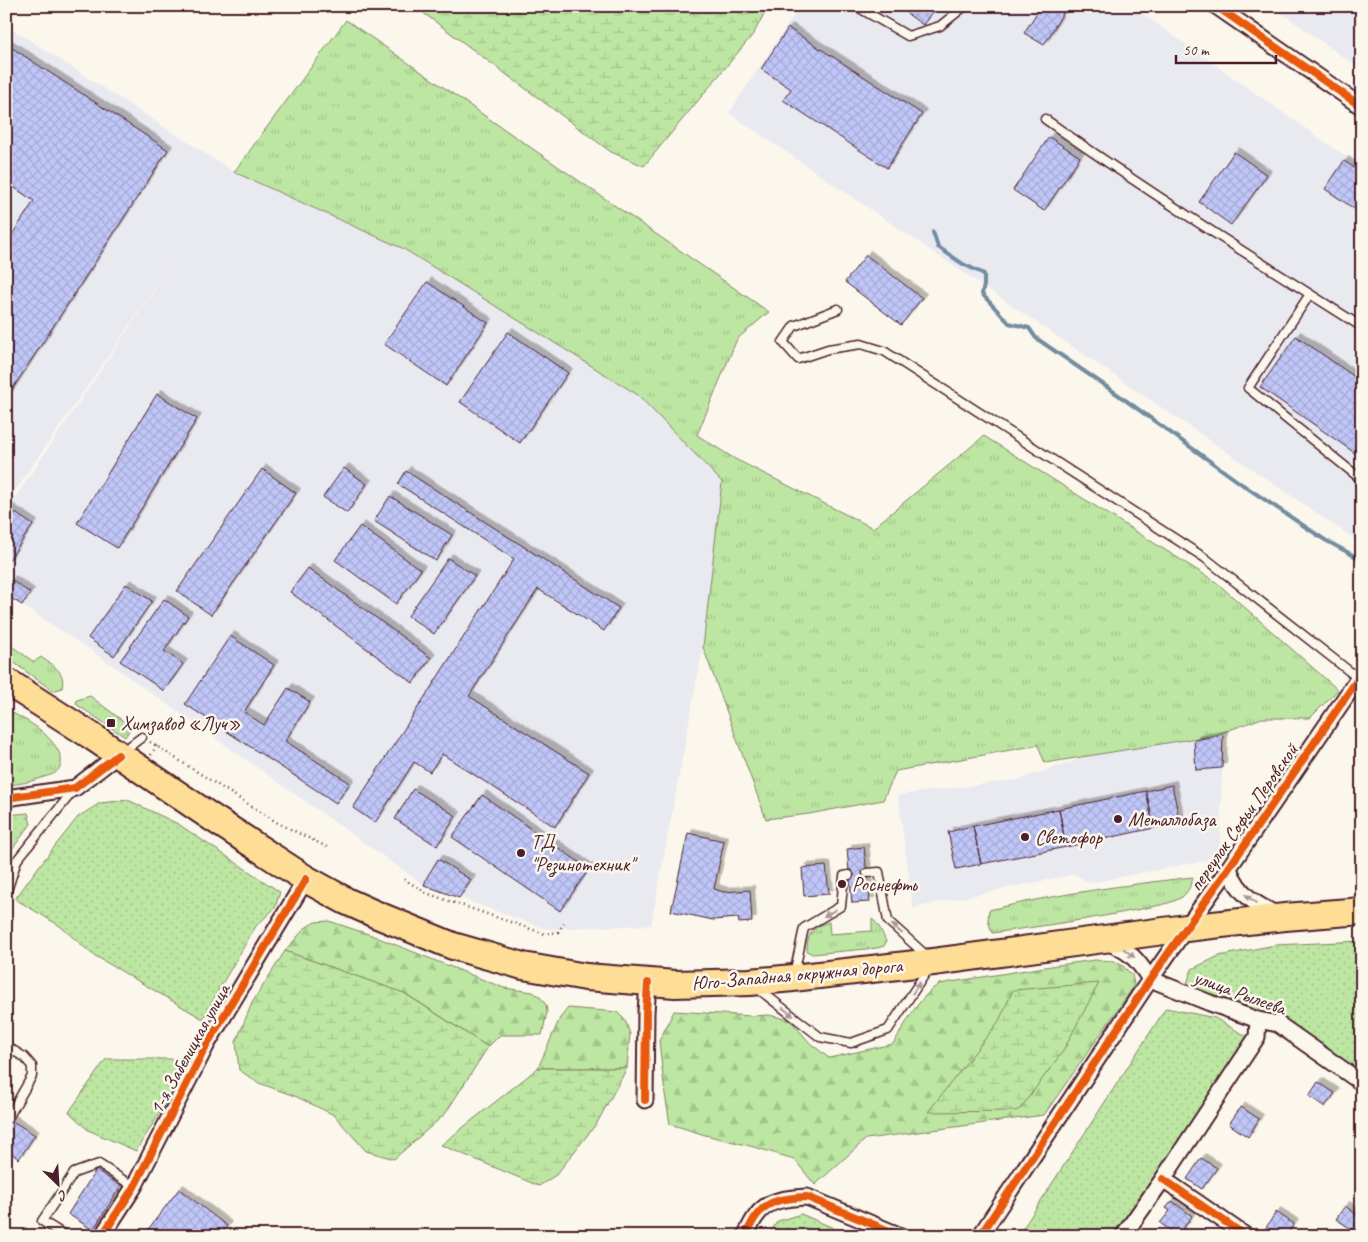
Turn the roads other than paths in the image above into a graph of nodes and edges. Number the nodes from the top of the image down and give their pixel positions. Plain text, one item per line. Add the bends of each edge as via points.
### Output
1 (965, 6) edge
2 (1216, 6) edge
3 (861, 9) dead end
4 (1362, 107) edge
5 (1045, 119) dead end
6 (1310, 294) junction
7 (838, 309) dead end
8 (1362, 327) edge
9 (1362, 480) edge
10 (1360, 676) edge
11 (6, 681) edge
12 (142, 738) road end
13 (118, 755) junction
14 (75, 788) junction
15 (6, 798) edge
16 (1229, 869) junction
17 (867, 873) dead end
18 (849, 875) dead end
19 (306, 878) junction
20 (6, 894) edge
21 (1362, 911) edge
22 (1285, 917) junction
23 (1186, 928) junction
24 (1100, 938) junction
25 (933, 962) junction
26 (793, 978) junction
27 (1150, 979) junction
28 (750, 982) junction
29 (648, 983) junction
30 (1258, 1020) junction
31 (6, 1046) edge
32 (1362, 1083) edge
33 (646, 1100) dead end
34 (8, 1118) dead end
35 (1163, 1179) junction
36 (134, 1187) junction
37 (66, 1236) edge
38 (102, 1236) edge
39 (745, 1236) edge
40 (900, 1236) edge
41 (980, 1236) edge
42 (1123, 1236) edge
43 (1246, 1236) edge

1 - 3 lane via 940,26 908,36
2 - 4 street
5 - 6 lane
6 - 8 lane
6 - 9 lane via 1248,388
7 - 10 lane via 794,326 783,342 798,359 828,349 861,344 884,350 1206,558
10 - 16 street, переулок Софьи Перовской
11 - 13 highway, Юго-Западная окружная дорога
12 - 13 lane
13 - 14 street
13 - 19 highway, Юго-Западная окружная дорога
14 - 15 street
14 - 20 lane via 17,860
22 -> 16 street via 1261,907 1243,893
16 - 23 street, переулок Софьи Перовской
25 -> 17 lane via 888,920 879,872
18 -> 26 lane via 844,876 841,906 804,928
19 - 29 highway, Юго-Западная окружная дорога via 375,914 474,952 523,966
19 - 36 street, 1-я Забелицкая улица via 206,1044
21 - 22 highway, Юго-Западная окружная дорога
22 - 23 highway, Юго-Западная окружная дорога
23 - 24 highway, Юго-Западная окружная дорога
23 - 27 street, переулок Софьи Перовской
24 - 25 highway, Юго-Западная окружная дорога
24 -> 27 street via 1138,960
25 - 26 highway, Юго-Западная окружная дорога
28 -> 25 lane via 820,1037 851,1043 888,1030
26 - 28 highway, Юго-Западная окружная дорога
27 - 30 street, улица Рылеева
27 - 41 street, переулок Софьи Перовской
28 - 29 highway, Юго-Западная окружная дорога
29 - 33 street
30 - 32 street, улица Рылеева via 1278,1024
30 - 35 street via 1257,1037
31 - 34 lane via 32,1066 32,1076
35 - 42 street
35 - 43 street
36 - 37 lane via 99,1164 74,1173 42,1221
36 - 38 street, 1-я Забелицкая улица
39 - 40 street via 765,1206 775,1201 807,1197

